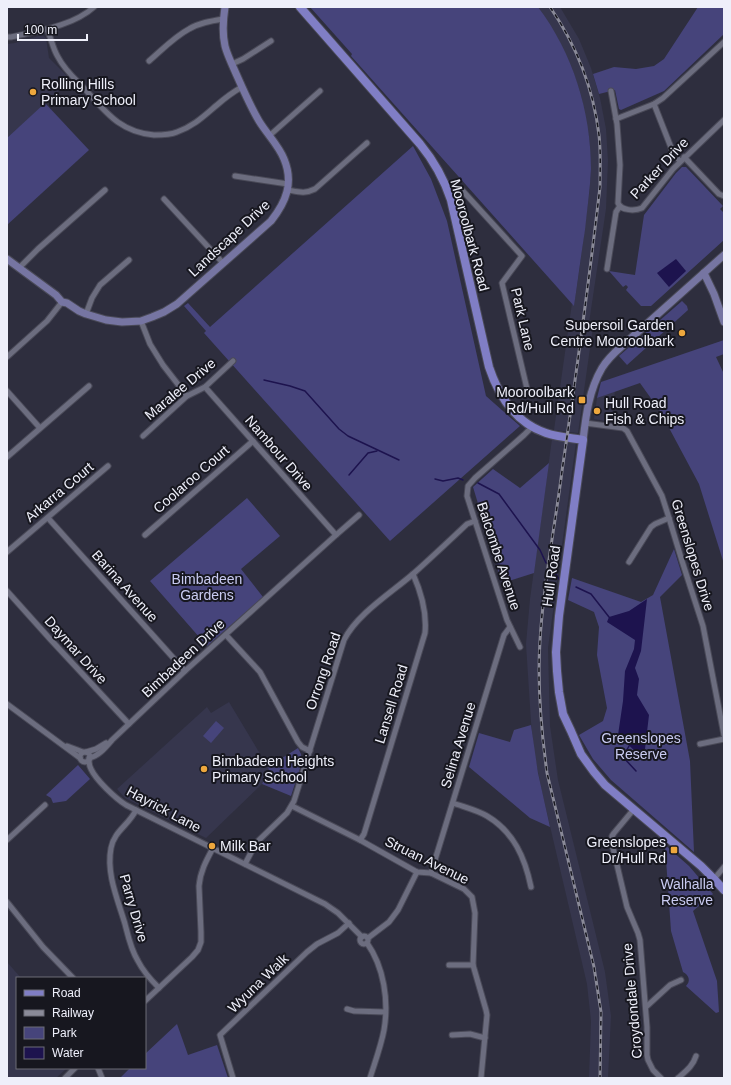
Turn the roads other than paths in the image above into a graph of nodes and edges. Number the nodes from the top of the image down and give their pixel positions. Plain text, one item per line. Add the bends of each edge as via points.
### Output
1 (94, 7) edge
2 (225, 7) edge
3 (300, 7) edge
4 (223, 19) junction
5 (47, 29) junction
6 (7, 37) edge
7 (272, 40) dead end
8 (724, 42) edge
9 (149, 61) dead end
10 (232, 64) junction
11 (242, 87) junction
12 (320, 91) dead end
13 (611, 91) dead end
14 (654, 104) junction
15 (616, 118) junction
16 (724, 120) edge
17 (269, 136) junction
18 (367, 143) dead end
19 (682, 159) junction
20 (235, 176) dead end
21 (288, 187) junction
22 (104, 190) dead end
23 (447, 190) junction
24 (724, 196) edge
25 (164, 199) dead end
26 (620, 206) junction
27 (724, 255) edge
28 (7, 259) edge
29 (129, 260) dead end
30 (223, 263) junction
31 (19, 268) junction
32 (607, 269) dead end
33 (704, 274) junction
34 (62, 302) junction
35 (86, 314) junction
36 (141, 321) junction
37 (724, 322) edge
38 (7, 357) edge
39 (233, 361) dead end
40 (89, 386) dead end
41 (205, 387) junction
42 (7, 391) edge
43 (528, 393) dead end
44 (187, 396) junction
45 (585, 423) junction
46 (532, 426) junction
47 (40, 428) junction
48 (143, 436) dead end
49 (583, 440) junction
50 (253, 441) junction
51 (7, 457) edge
52 (108, 466) dead end
53 (359, 515) dead end
54 (48, 518) junction
55 (669, 518) junction
56 (475, 521) junction
57 (145, 535) dead end
58 (336, 535) junction
59 (7, 552) edge
60 (629, 562) dead end
61 (413, 574) junction
62 (7, 591) edge
63 (510, 627) junction
64 (226, 635) junction
65 (521, 648) dead end
66 (185, 671) junction
67 (7, 704) edge
68 (129, 724) junction
69 (724, 735) edge
70 (724, 739) edge
71 (112, 740) junction
72 (700, 744) dead end
73 (64, 745) junction
74 (310, 751) junction
75 (85, 752) junction
76 (81, 759) junction
77 (89, 759) junction
78 (96, 776) junction
79 (453, 803) junction
80 (45, 805) dead end
81 (292, 806) junction
82 (634, 809) junction
83 (136, 810) junction
84 (7, 840) edge
85 (360, 840) junction
86 (213, 848) junction
87 (245, 864) junction
88 (724, 867) edge
89 (418, 872) junction
90 (431, 873) junction
91 (714, 879) junction
92 (532, 887) dead end
93 (724, 890) edge
94 (7, 902) edge
95 (349, 923) junction
96 (365, 939) junction
97 (449, 965) dead end
98 (473, 965) junction
99 (73, 977) edge
100 (681, 980) dead end
101 (158, 988) junction
102 (146, 1000) edge
103 (646, 1007) junction
104 (347, 1009) dead end
105 (385, 1012) junction
106 (452, 1035) dead end
107 (485, 1038) junction
108 (696, 1056) dead end
109 (74, 1069) edge
110 (65, 1078) edge
111 (233, 1078) edge
112 (370, 1078) edge
113 (480, 1078) edge
114 (661, 1078) edge
115 (678, 1078) edge

1 - 5 street via 78,19
2 - 4 street
3 - 23 main road, Mooroolbark Road via 429,155
4 - 9 street via 190,28
4 - 10 street via 226,47
5 - 6 street
5 - 11 street via 57,57 64,67 106,113 129,130 161,135 176,132 200,120
7 - 10 street via 243,60
8 - 14 street via 668,95
10 - 11 street
11 - 17 street
12 - 17 street
13 - 15 street, Parker Drive
14 - 15 street
14 - 19 street via 674,155
15 - 26 street, Parker Drive
16 - 19 street, Parker Drive
17 - 21 street via 284,160 288,172
18 - 21 street via 315,189 302,193
19 - 24 street
19 - 26 street, Parker Drive via 642,208 635,210
20 - 21 street
21 - 30 street, Landscape Drive via 279,211 271,221
22 - 31 street
23 - 43 street, Park Lane via 462,190 522,256 502,283
23 - 46 main road, Mooroolbark Road via 493,379 510,408
25 - 30 street
26 - 32 street via 616,212
27 - 33 street, Hull Road
28 - 31 street, Landscape Drive
29 - 35 street via 100,285
30 - 36 street, Landscape Drive via 177,304
31 - 34 street, Landscape Drive
33 - 37 street
33 - 45 street, Hull Road via 621,346 603,366 594,383
34 - 35 street, Landscape Drive
34 - 38 street via 47,321
35 - 36 street, Landscape Drive via 106,320
36 - 44 street via 150,344
39 - 41 street, Maralee Drive
40 - 47 street
41 - 44 street, Maralee Drive
41 - 50 street, Nambour Drive
42 - 47 street
44 - 48 street, Maralee Drive
45 - 49 street, Hull Road
45 - 55 street, Greenslopes Drive via 623,428 626,431 662,496
46 - 49 main road, Mooroolbark Road via 550,434
46 - 56 street, Balcombe Avenue via 468,486 467,496
47 - 51 street
49 - 82 main road, Hull Road via 559,616 556,652 559,692 563,714 581,754 605,785
50 - 57 street, Coolaroo Court
50 - 58 street, Nambour Drive
52 - 54 street, Arkarra Court
53 - 58 street, Bimbadeen Drive
54 - 59 street, Arkarra Court
54 - 66 street, Barina Avenue
55 - 60 street via 651,527
55 - 69 street, Greenslopes Drive via 702,626
56 - 61 street, Orrong Road via 467,524
56 - 63 street, Balcombe Avenue
58 - 64 street, Bimbadeen Drive
61 - 74 street, Orrong Road via 359,619 348,633
61 - 85 street, Lansell Road via 423,603 425,633 364,834
62 - 68 street, Daymar Drive
63 - 65 street, Balcombe Avenue
63 - 79 street, Selina Avenue via 504,635
64 - 66 street, Bimbadeen Drive
64 - 74 street via 260,672 298,742
66 - 68 street, Bimbadeen Drive
67 - 73 street, Hayrick Lane
68 - 71 street, Bimbadeen Drive
70 - 72 street
71 - 75 street, Bimbadeen Drive via 99,748
71 - 77 street, Bimbadeen Drive via 96,756
73 - 75 street, Hayrick Lane
73 - 76 street, Hayrick Lane
74 - 81 street, Orrong Road
75 - 76 street via 81,754
75 - 77 street via 90,755
76 - 77 street
76 - 78 street, Hayrick Lane via 88,770
77 - 78 street, Hayrick Lane
78 - 83 street, Hayrick Lane via 119,800
79 - 90 street, Selina Avenue
79 - 92 street via 487,816 507,832 524,859
80 - 84 street
81 - 85 street, Struan Avenue
81 - 87 street, Orrong Road via 256,843
82 - 91 main road, Hull Road
82 - 103 street, Croydondale Drive via 614,832 612,840 627,907 640,940
83 - 86 street, Hayrick Lane
83 - 101 street, Parry Drive via 114,840 111,848 111,869 132,948 145,973
85 - 89 street, Struan Avenue
86 - 87 street, Hayrick Lane
86 - 101 street via 199,880 199,946
87 - 95 street, Hayrick Lane via 312,898 338,913
88 - 91 street
89 - 90 street, Struan Avenue
89 - 96 street via 389,922
90 - 98 street, Struan Avenue via 464,889 472,897 475,913
91 - 93 main road, Hull Road
94 - 99 street via 43,947
95 - 96 street, Hayrick Lane
95 - 111 street, Wyuna Walk via 307,952 220,1035
96 - 105 street, Hayrick Lane via 381,976
97 - 98 street
98 - 107 street, Struan Avenue via 486,1010
100 - 103 street via 670,985
101 - 102 street
103 - 114 street, Croydondale Drive via 646,1055 653,1070
104 - 105 street via 354,1012
105 - 112 street, Hayrick Lane via 382,1037
106 - 107 street via 470,1034
107 - 113 street, Struan Avenue
108 - 115 street via 695,1062
109 - 110 street

